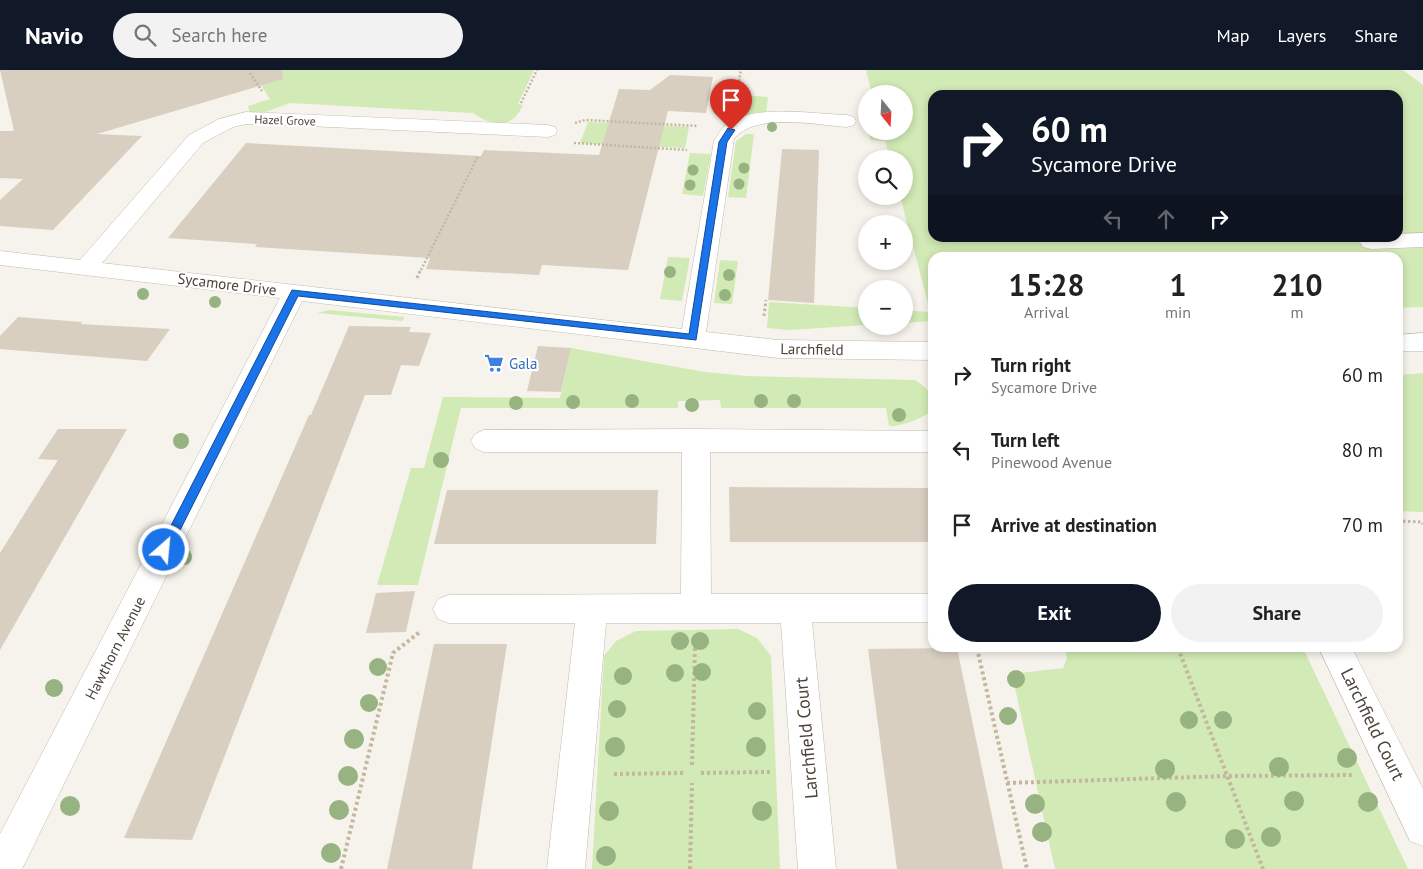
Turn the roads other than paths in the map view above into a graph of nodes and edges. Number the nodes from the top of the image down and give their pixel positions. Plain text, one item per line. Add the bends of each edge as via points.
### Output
1 (848, 121) dead end
2 (548, 131) road end
3 (1423, 240) edge
4 (1403, 241) edge
5 (0, 258) edge
6 (85, 268) junction
7 (295, 292) junction
8 (693, 338) junction
9 (1423, 342) edge
10 (1403, 343) edge
11 (928, 352) edge
12 (696, 440) junction
13 (484, 441) dead end
14 (928, 441) edge
15 (795, 607) junction
16 (696, 608) junction
17 (928, 608) edge
18 (449, 609) road end
19 (592, 610) junction
20 (1337, 652) edge
21 (1423, 828) edge
22 (2, 869) edge
23 (566, 869) edge
24 (817, 869) edge

1 - 8 street via 762,119 739,124 731,130 723,142
2 - 6 street, Hazel Grove via 264,118 226,123 196,139
3 - 4 street
5 - 6 street, Sycamore Drive
6 - 7 street, Sycamore Drive
7 - 8 street, Sycamore Drive
7 - 22 street, Hawthorn Avenue
8 - 11 street, Larchfield via 778,349
9 - 10 street
12 - 13 street
12 - 14 street
12 - 16 street
15 - 16 street
15 - 17 street
15 - 24 street, Larchfield Court
16 - 19 street
18 - 19 street
19 - 23 street
20 - 21 street, Larchfield Court

